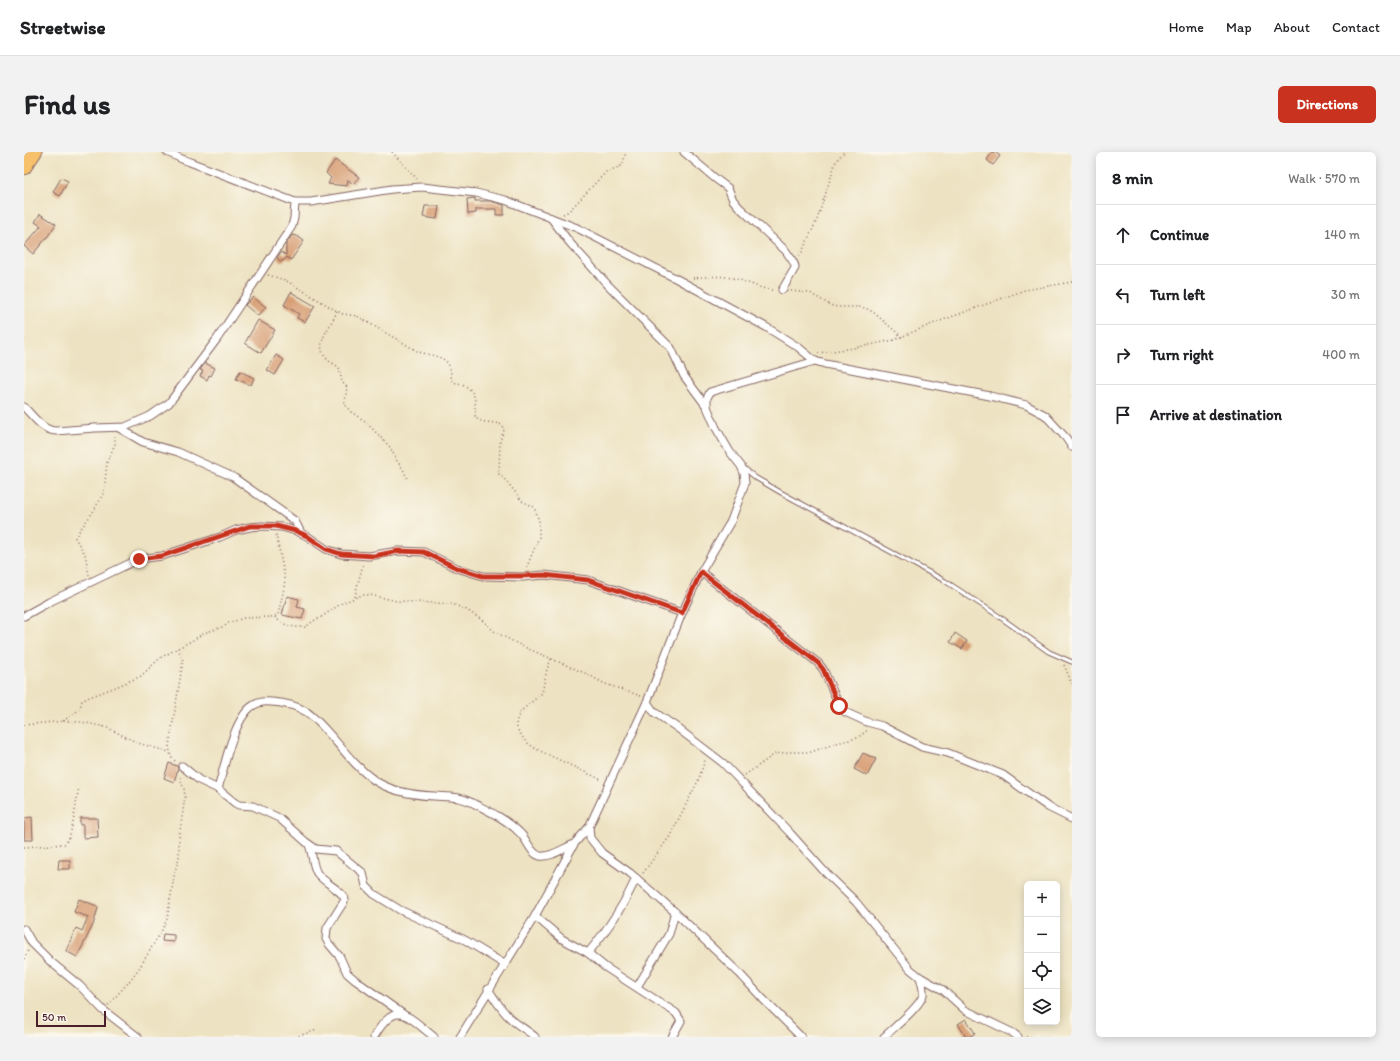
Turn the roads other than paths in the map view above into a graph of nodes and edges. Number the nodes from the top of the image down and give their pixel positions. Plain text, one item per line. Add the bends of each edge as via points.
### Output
1 (35, 152) edge
2 (167, 152) edge
3 (684, 152) edge
4 (24, 168) edge
5 (294, 202) junction
6 (551, 218) junction
7 (782, 290) road end
8 (815, 361) junction
9 (24, 407) edge
10 (707, 407) junction
11 (116, 428) junction
12 (1069, 436) edge
13 (1072, 447) edge
14 (741, 466) junction
15 (301, 533) junction
16 (701, 572) junction
17 (682, 613) junction
18 (24, 616) edge
19 (1072, 662) edge
20 (647, 702) junction
21 (182, 766) road end
22 (218, 789) junction
23 (1072, 819) edge
24 (589, 827) junction
25 (574, 844) junction
26 (309, 845) junction
27 (637, 879) junction
28 (675, 912) junction
29 (535, 916) junction
30 (24, 929) edge
31 (588, 953) junction
32 (504, 964) junction
33 (920, 977) junction
34 (637, 987) junction
35 (488, 989) junction
36 (403, 1014) junction
37 (138, 1037) edge
38 (374, 1037) edge
39 (434, 1037) edge
40 (460, 1037) edge
41 (535, 1037) edge
42 (672, 1037) edge
43 (801, 1037) edge
44 (884, 1037) edge
45 (1018, 1037) edge

1 - 4 highway
2 - 5 street
3 - 7 street via 728,188 733,200 786,251 796,266
5 - 6 street via 422,187 476,193 505,200
5 - 11 street via 293,223 247,296 169,402 138,423
6 - 8 street via 577,228 766,327 787,339
6 - 10 street via 608,285 671,348 684,376
8 - 10 street via 710,392
8 - 12 street via 990,396 1026,406 1045,415
9 - 11 street via 51,431
10 - 14 street via 716,428
11 - 15 street via 143,442 178,452 233,477 295,521
12 - 13 street
14 - 16 street via 745,483 730,521
14 - 19 lane via 780,492 945,581 1050,652
15 - 17 street via 326,549 341,554 369,556 393,552 424,552 472,573 490,576 544,575 588,580
15 - 18 street via 282,526 250,526 162,556 139,559
16 - 17 street
16 - 23 street via 818,663 842,710 897,733 922,747 948,753 1004,775 1048,807
17 - 20 street
20 - 24 street
20 - 33 street via 654,712 708,750 739,779 856,902 910,969
21 - 22 street via 199,780
22 - 25 street via 230,742 248,709 262,702 292,705 312,716 372,779 385,787 420,795 462,798 472,802 513,826 538,855 551,854
22 - 26 street via 239,805 253,806 279,818
24 - 25 street
24 - 27 street via 590,838 602,853
25 - 29 street
26 - 32 street via 319,850 336,851 363,873 366,886 374,894 400,910 465,940
26 - 36 street via 314,869 345,900 327,928 326,939 340,957 347,973
27 - 28 street
27 - 31 street via 617,914
28 - 34 street via 670,934
28 - 43 street
29 - 31 street via 562,939
29 - 32 street
30 - 37 street via 32,942 51,962 80,986 103,1010
31 - 34 street
32 - 35 street
33 - 44 street via 923,997
33 - 45 street via 943,990 965,1010
34 - 42 street via 679,1016 679,1025
35 - 40 street
35 - 41 street via 501,1009
36 - 38 street via 391,1016
36 - 39 street via 412,1017

